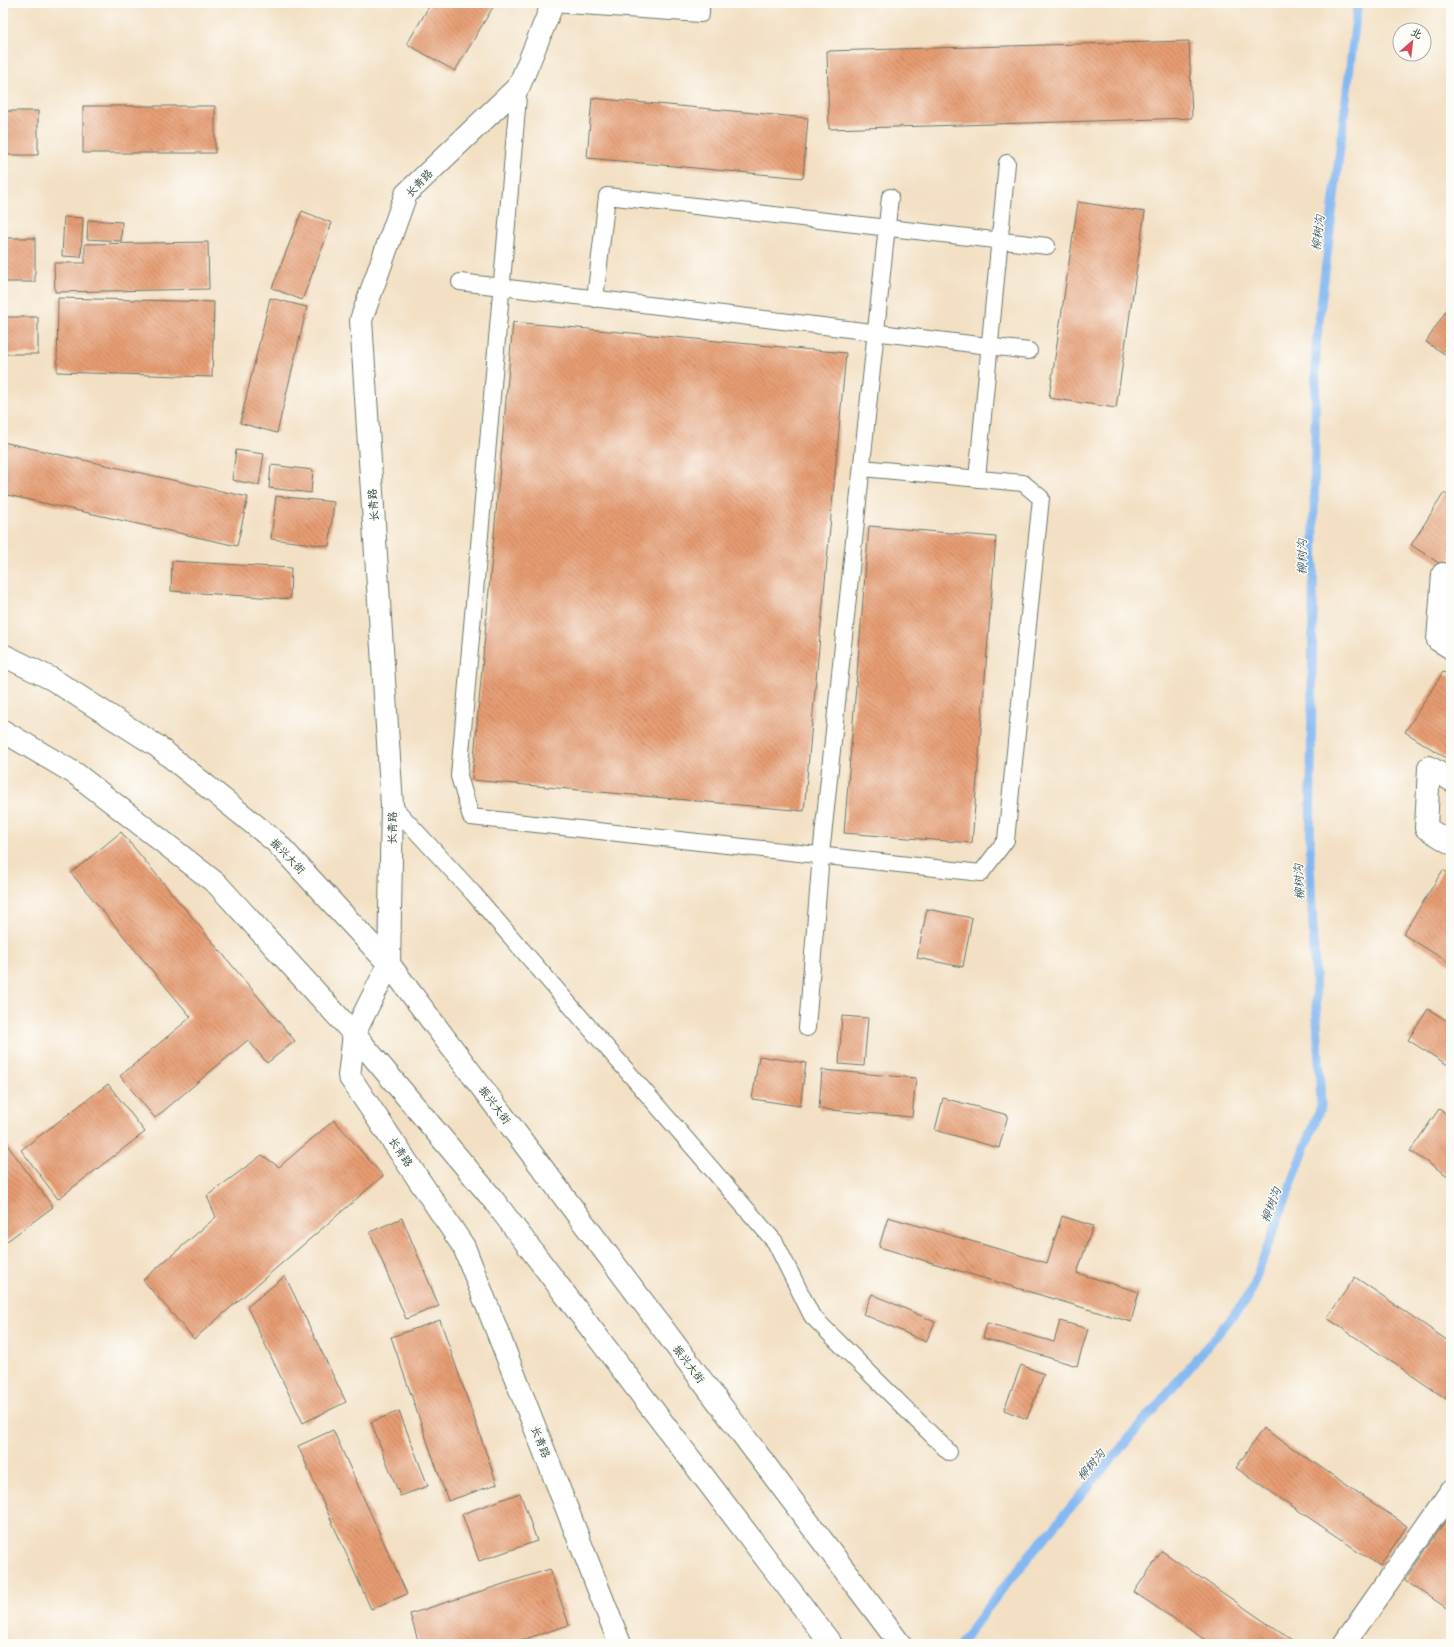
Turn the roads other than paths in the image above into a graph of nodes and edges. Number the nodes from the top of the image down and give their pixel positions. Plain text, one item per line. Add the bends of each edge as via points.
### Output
1 (701, 3) edge
2 (553, 4) edge
3 (520, 86) junction
4 (1007, 163) dead end
5 (890, 196) dead end
6 (887, 228) junction
7 (1000, 241) junction
8 (1048, 246) dead end
9 (460, 282) dead end
10 (502, 287) junction
11 (595, 299) junction
12 (876, 332) junction
13 (990, 346) junction
14 (1029, 351) dead end
15 (862, 468) junction
16 (977, 479) junction
17 (1451, 579) edge
18 (1451, 648) edge
19 (3, 655) edge
20 (3, 731) edge
21 (1451, 780) edge
22 (392, 805) junction
23 (1451, 844) edge
24 (821, 855) junction
25 (389, 964) junction
26 (807, 1028) dead end
27 (354, 1034) junction
28 (949, 1452) dead end
29 (1451, 1491) edge
30 (620, 1644) edge
31 (831, 1644) edge
32 (900, 1644) edge
33 (1344, 1644) edge

1 - 2 lane via 701,14
2 - 3 street, 长青路
3 - 10 lane
3 - 22 street, 长青路 via 406,194 361,320
4 - 7 lane
5 - 6 lane
6 - 7 lane
6 - 11 lane via 607,196
6 - 12 lane
7 - 8 lane
7 - 13 lane
9 - 10 lane
10 - 11 lane
10 - 24 lane via 459,776 471,817
11 - 12 lane
12 - 13 lane
12 - 15 lane
13 - 14 lane
13 - 16 lane
15 - 16 lane
15 - 24 lane
16 - 24 lane via 1023,483 1041,498 1006,840 981,872
17 - 18 street via 1444,574 1438,640
19 - 25 street, 振兴大街 via 52,679 157,746 276,842
20 - 27 street via 76,774 217,884
21 - 23 street via 1430,767 1426,828
22 - 25 street, 长青路
22 - 28 lane via 473,892 775,1242 812,1316
24 - 26 lane
25 - 27 street, 长青路
25 - 32 street, 振兴大街
27 - 30 street, 长青路 via 350,1076 464,1247
27 - 31 street via 492,1197
29 - 33 street

